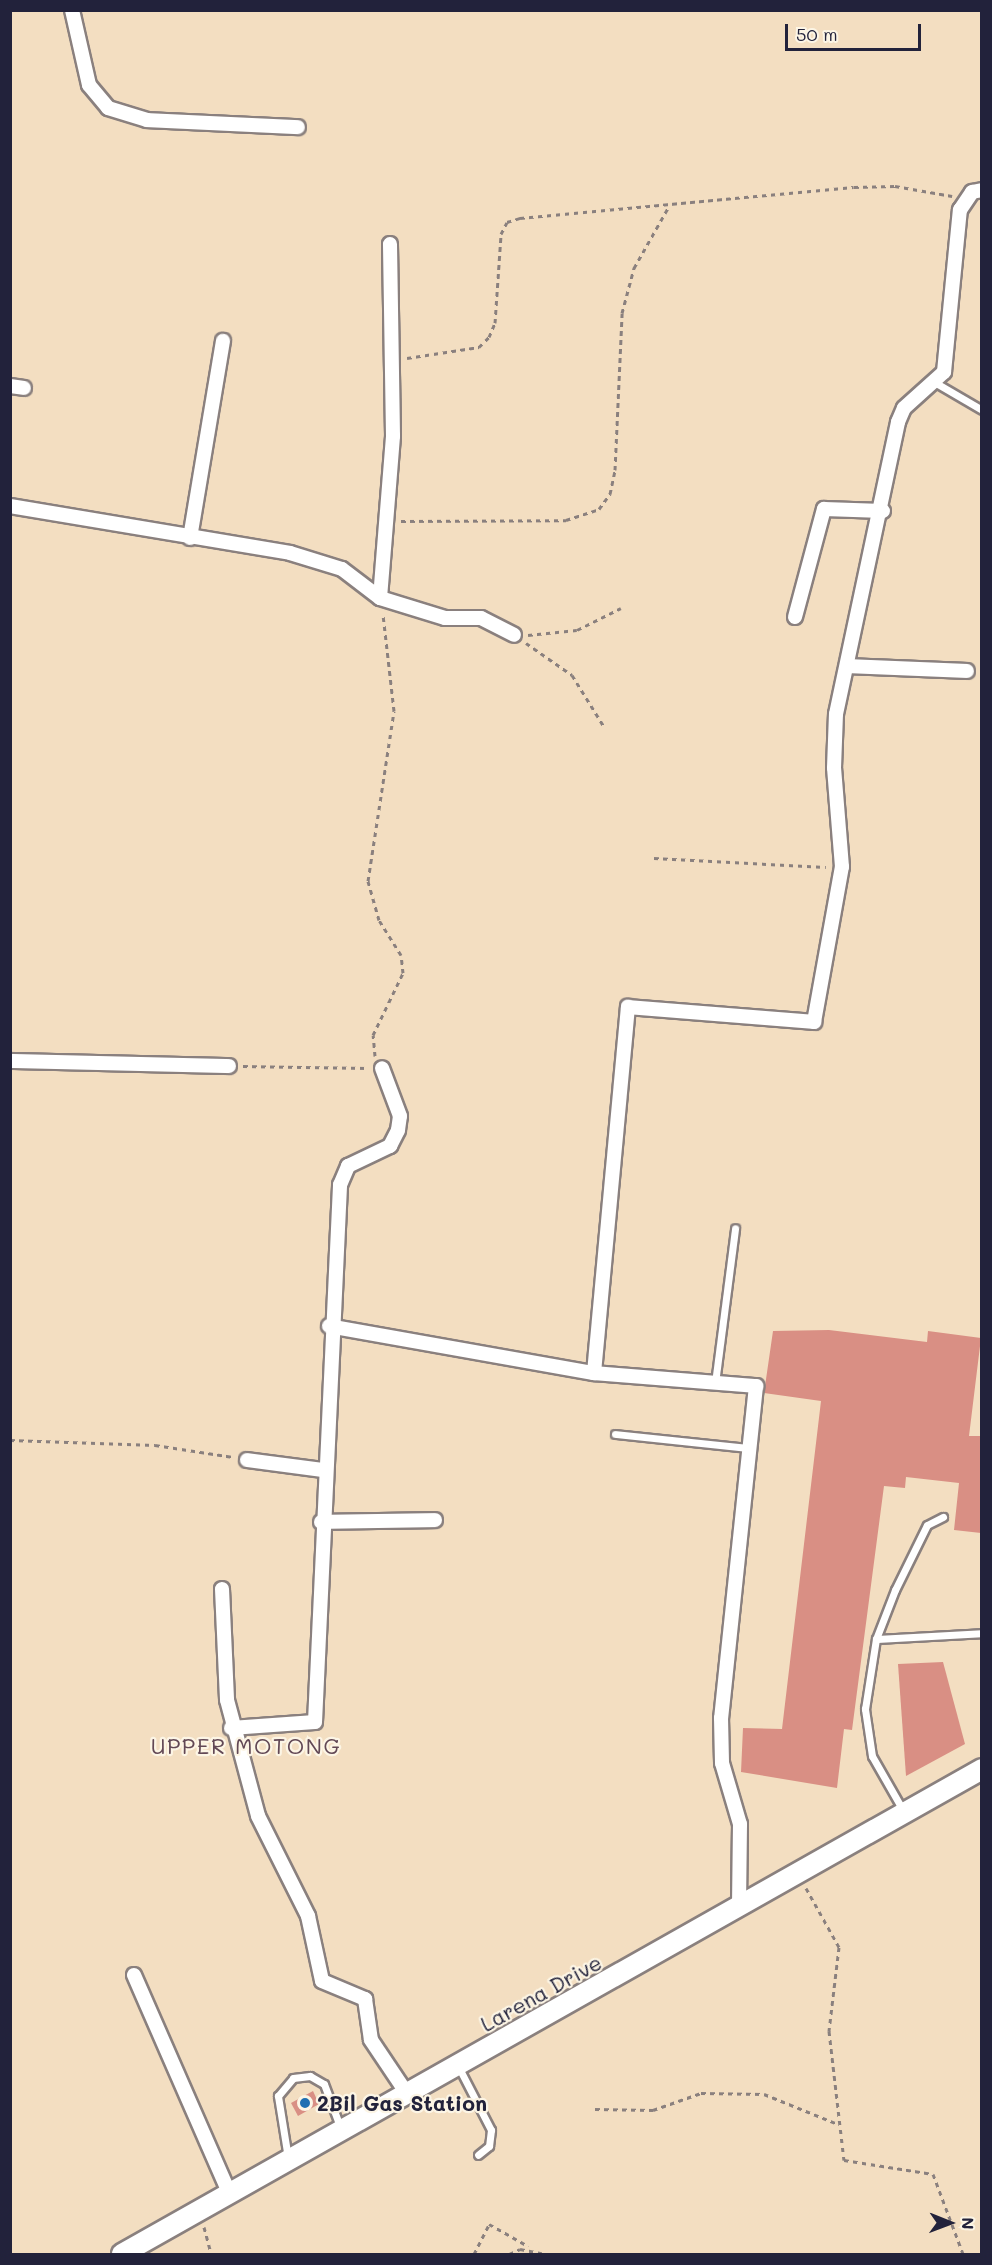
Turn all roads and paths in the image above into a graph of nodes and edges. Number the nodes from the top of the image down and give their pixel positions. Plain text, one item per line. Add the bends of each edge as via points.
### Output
1 (72, 10) edge
2 (298, 127) dead end
3 (981, 190) edge
4 (964, 201) junction
5 (668, 208) junction
6 (390, 244) dead end
7 (223, 341) dead end
8 (393, 360) junction
9 (936, 383) junction
10 (981, 410) edge
11 (10, 506) edge
12 (883, 511) junction
13 (386, 521) junction
14 (190, 538) junction
15 (380, 598) junction
16 (621, 608) dead end
17 (795, 617) dead end
18 (514, 635) junction
19 (847, 666) junction
20 (967, 670) dead end
21 (603, 725) dead end
22 (654, 858) dead end
23 (842, 867) junction
24 (10, 1062) edge
25 (229, 1066) joint
26 (382, 1068) junction
27 (735, 1228) dead end
28 (329, 1326) junction
29 (594, 1372) junction
30 (715, 1383) junction
31 (615, 1434) dead end
32 (10, 1440) edge
33 (749, 1448) junction
34 (247, 1461) joint
35 (323, 1470) junction
36 (943, 1516) dead end
37 (435, 1521) dead end
38 (321, 1522) junction
39 (222, 1589) dead end
40 (981, 1633) edge
41 (876, 1639) junction
42 (231, 1728) junction
43 (981, 1769) edge
44 (904, 1813) junction
45 (797, 1874) junction
46 (739, 1907) junction
47 (134, 1976) dead end
48 (458, 2066) junction
49 (408, 2094) junction
50 (595, 2109) dead end
51 (837, 2124) junction
52 (342, 2132) junction
53 (478, 2155) dead end
54 (289, 2162) junction
55 (230, 2195) junction
56 (199, 2212) junction
57 (528, 2246) dead end
58 (122, 2254) edge
59 (211, 2254) edge
60 (474, 2254) edge
61 (509, 2254) edge
62 (546, 2254) edge
63 (963, 2254) edge

1 - 2 street via 89,86 108,108 147,120
3 - 4 street
4 - 5 path via 895,186
4 - 9 street via 950,357
5 - 8 path via 507,222 500,243 495,323 489,337 479,347
5 - 13 path via 634,268 622,313 615,470 610,494 600,509 566,520
6 - 8 street
7 - 14 street
8 - 13 street
9 - 10 lane
9 - 12 street via 904,408
11 - 14 street
12 - 17 street via 824,509
12 - 19 street
13 - 15 street
14 - 15 street via 320,562 342,570
15 - 18 street via 445,618 481,618
15 - 26 path via 394,711 368,881 379,920 401,955 403,973 373,1035
16 - 18 path via 577,630
18 - 21 path via 572,675
19 - 20 street
19 - 23 street via 833,739
22 - 23 path
23 - 29 street via 814,1022 628,1007
24 - 25 street
25 - 26 path
26 - 28 street via 400,1116 398,1130 390,1146 342,1174
27 - 30 lane
28 - 29 street
28 - 35 street
29 - 30 street
30 - 33 street via 756,1386
31 - 33 lane
32 - 34 path via 155,1445
33 - 46 street via 721,1743 740,1824
34 - 35 street
35 - 38 street
36 - 41 lane via 927,1525 914,1544
37 - 38 street
38 - 42 street via 315,1722
39 - 42 street
40 - 41 lane
41 - 44 lane via 865,1708 872,1756
42 - 49 street via 258,1816 315,1934 322,1981 365,1999 370,2040
43 - 44 main road, Larena Drive
44 - 45 main road, Larena Drive
45 - 46 main road, Larena Drive
45 - 51 path via 839,1947 829,2031
46 - 48 main road, Larena Drive
47 - 55 street
48 - 49 main road, Larena Drive
48 - 53 lane via 491,2130 489,2146
49 - 52 main road, Larena Drive
50 - 51 path via 653,2110 701,2093 764,2094
51 - 63 path via 844,2160 933,2174
52 - 54 main road, Larena Drive
52 - 54 lane via 324,2084 309,2076 293,2078 278,2096
54 - 55 main road, Larena Drive
55 - 56 main road, Larena Drive
56 - 58 main road, Larena Drive
56 - 59 path
57 - 60 path via 489,2224
61 - 62 path via 520,2249

